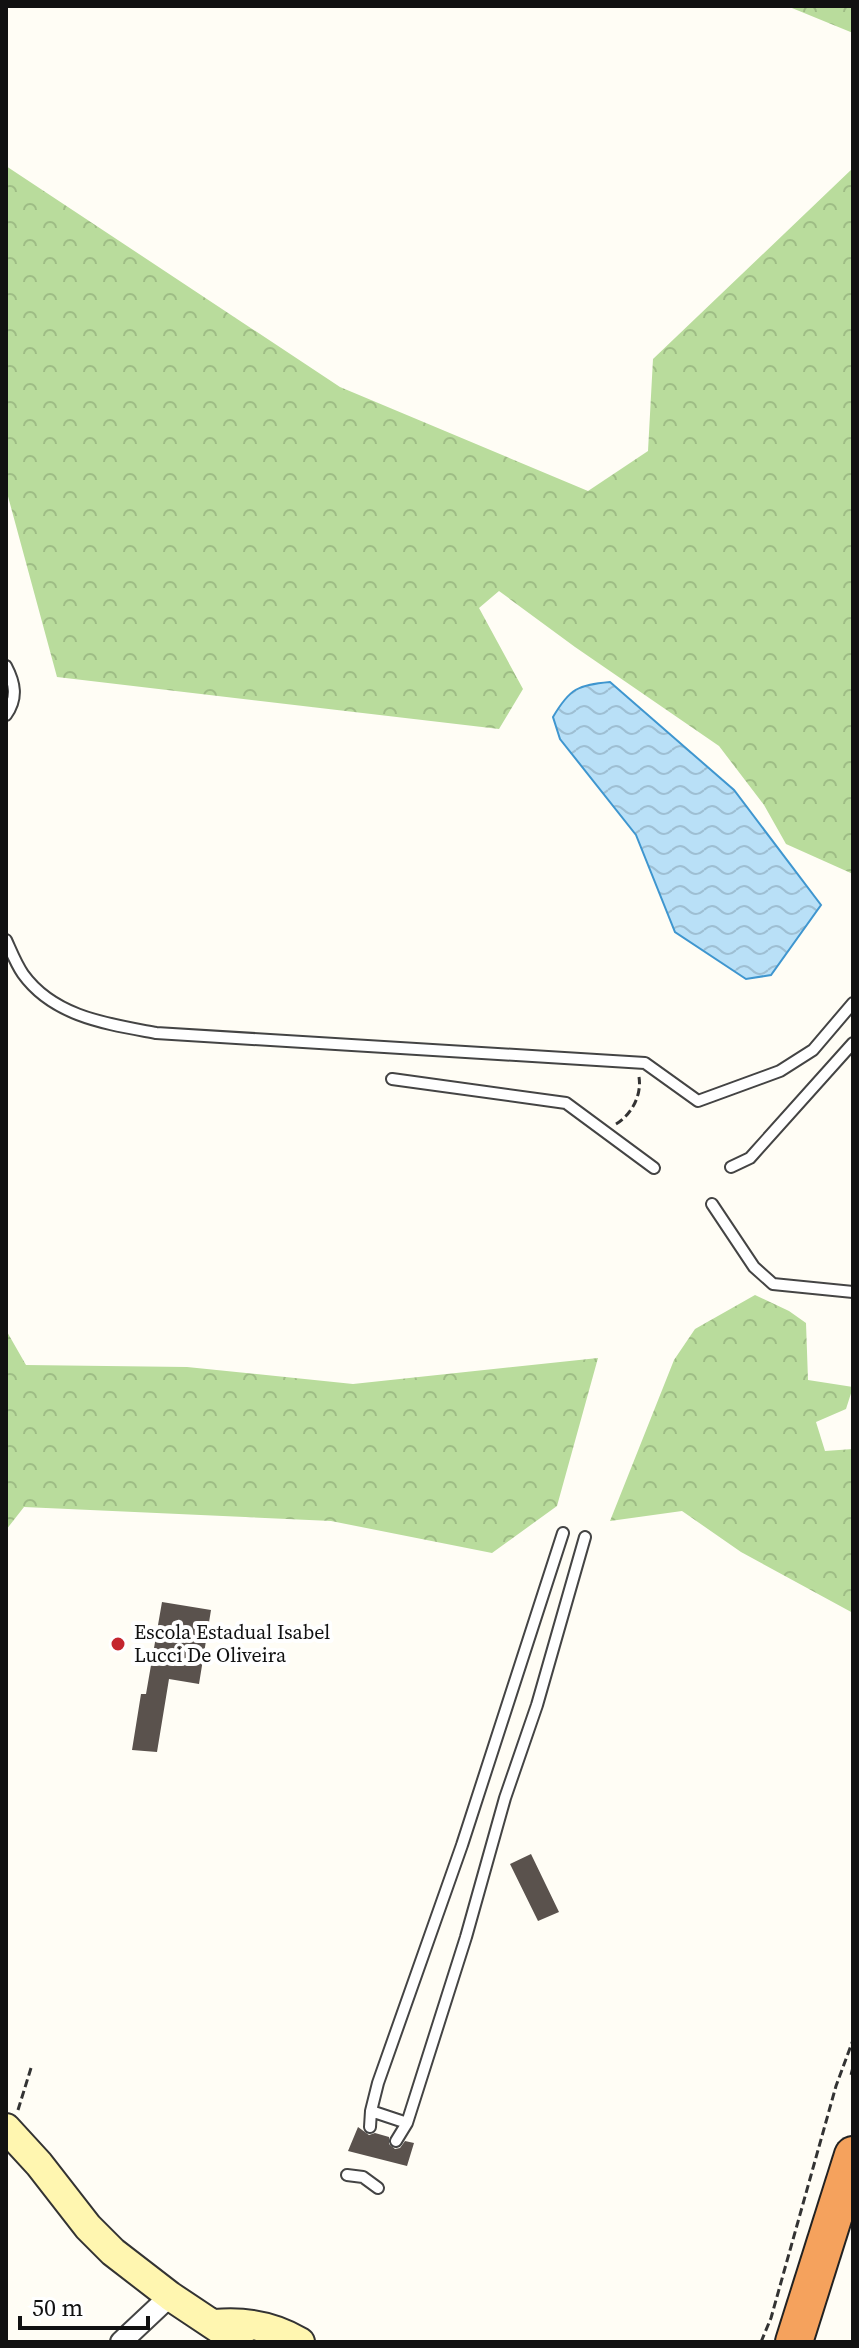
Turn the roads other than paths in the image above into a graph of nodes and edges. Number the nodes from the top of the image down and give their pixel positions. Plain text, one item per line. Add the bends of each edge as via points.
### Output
1 (6, 666) edge
2 (6, 715) edge
3 (6, 940) edge
4 (853, 1003) edge
5 (853, 1043) edge
6 (392, 1079) dead end
7 (731, 1167) dead end
8 (654, 1168) dead end
9 (712, 1204) dead end
10 (853, 1292) edge
11 (563, 1533) dead end
12 (585, 1537) dead end
13 (371, 2111) junction
14 (407, 2123) junction
15 (370, 2127) dead end
16 (8, 2130) edge
17 (396, 2141) dead end
18 (853, 2155) edge
19 (347, 2175) dead end
20 (378, 2188) dead end
21 (853, 2239) edge
22 (170, 2296) junction
23 (226, 2335) edge
24 (121, 2342) edge
25 (300, 2342) edge
26 (794, 2342) edge
27 (820, 2342) edge

1 - 2 lane via 15,686
3 - 4 lane via 23,974 50,1000 87,1020 142,1030 645,1063 698,1101 780,1071 813,1050
5 - 7 lane via 750,1158
6 - 8 lane via 566,1103
9 - 10 lane via 754,1267 773,1284
11 - 13 lane
12 - 14 lane
13 - 14 lane
13 - 15 lane
14 - 17 lane
16 - 22 main road via 88,2227
18 - 26 highway
19 - 20 lane via 363,2177
21 - 27 highway
22 - 23 main road
22 - 24 street
23 - 25 main road via 231,2322 271,2327

